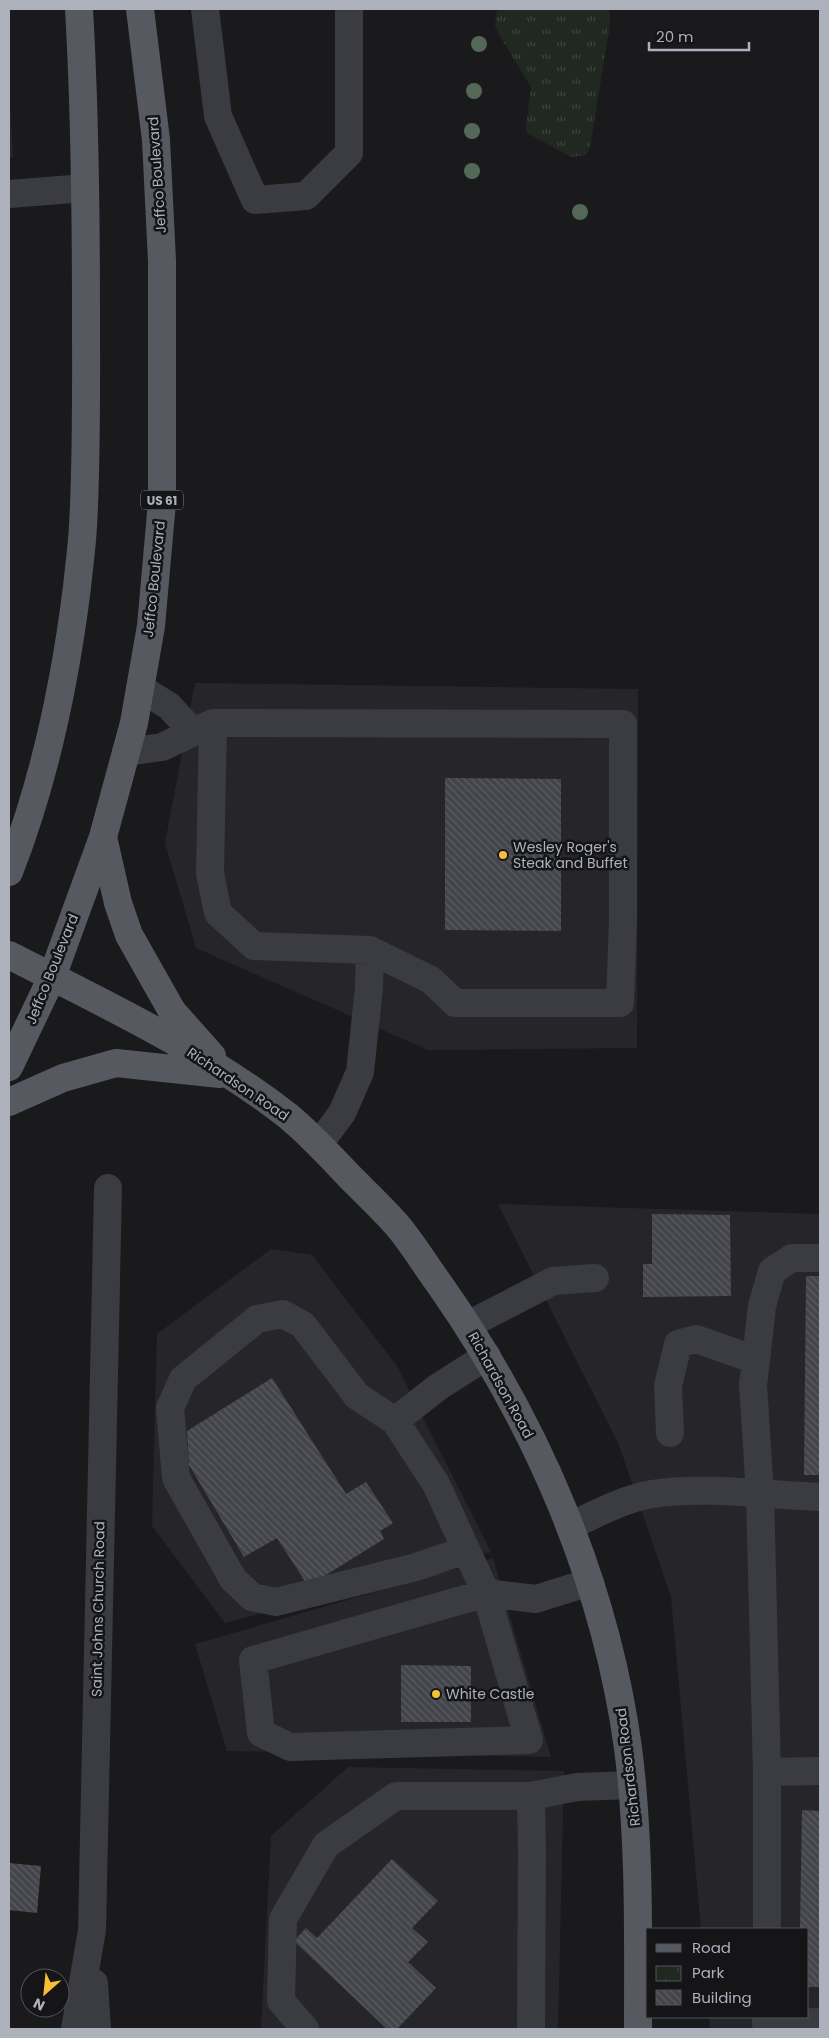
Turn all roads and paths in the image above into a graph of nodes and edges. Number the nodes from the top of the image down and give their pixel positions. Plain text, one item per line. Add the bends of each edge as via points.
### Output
1 (79, 9) edge
2 (140, 9) edge
3 (205, 9) edge
4 (349, 9) edge
5 (86, 188) junction
6 (9, 194) edge
7 (140, 688) junction
8 (203, 728) junction
9 (126, 752) junction
10 (103, 837) junction
11 (9, 872) edge
12 (370, 950) junction
13 (9, 955) edge
14 (52, 977) junction
15 (9, 1067) edge
16 (230, 1076) junction
17 (9, 1102) edge
18 (319, 1144) junction
19 (108, 1188) dead end
20 (820, 1258) edge
21 (595, 1278) dead end
22 (468, 1325) junction
23 (487, 1356) junction
24 (756, 1360) junction
25 (395, 1421) junction
26 (670, 1433) dead end
27 (760, 1494) junction
28 (820, 1497) edge
29 (570, 1526) junction
30 (466, 1550) junction
31 (590, 1582) junction
32 (486, 1593) junction
33 (820, 1771) edge
34 (767, 1772) junction
35 (632, 1785) junction
36 (531, 1796) junction
37 (767, 1928) edge
38 (92, 1930) junction
39 (643, 1934) edge
40 (766, 2018) edge
41 (820, 2022) edge
42 (74, 2029) edge
43 (97, 2029) edge
44 (306, 2029) edge
45 (530, 2029) edge
46 (638, 2029) edge

1 - 5 main road
2 - 7 main road, Jeffco Boulevard / US 61 via 156,140 164,382 162,502 150,626
3 - 4 street via 218,116 255,200 306,196 349,153
5 - 6 street
5 - 11 main road via 86,421 82,537 71,635 54,724
7 - 8 street
7 - 9 main road, Jeffco Boulevard / US 61
8 - 9 street via 162,747
8 - 12 street via 210,873 218,913 254,946
8 - 12 street via 623,724 620,1004 455,1003 431,980
9 - 10 main road, Jeffco Boulevard / US 61
10 - 14 main road, Jeffco Boulevard / US 61
10 - 16 main road via 115,895 129,935 172,1011
12 - 18 street via 360,1072 342,1113
13 - 14 main road, Richardson Road
14 - 15 main road, Jeffco Boulevard / US 61
14 - 16 main road, Richardson Road
16 - 17 main road via 116,1063 63,1078
16 - 18 main road, Richardson Road via 290,1118
18 - 22 main road, Richardson Road via 398,1226
19 - 38 street, Saint Johns Church Road
20 - 24 street via 792,1258 772,1271 762,1306
21 - 22 street via 553,1281
22 - 23 main road, Richardson Road
23 - 25 street via 438,1387
23 - 29 main road, Richardson Road via 540,1455
24 - 26 street via 696,1339 678,1344 668,1386
24 - 27 street via 753,1384
25 - 30 street via 436,1484
25 - 30 street via 357,1396 303,1324 282,1314 257,1319 182,1379 170,1408 176,1478 233,1579 252,1597 276,1602 416,1567
27 - 28 street
27 - 29 street via 692,1491 652,1494
27 - 34 street
29 - 31 main road, Richardson Road
30 - 32 street
31 - 32 street via 536,1599
31 - 35 main road, Richardson Road via 620,1702
32 - 32 street via 529,1740 290,1747 261,1733 254,1660
33 - 34 street
34 - 37 street
35 - 36 street via 577,1787
35 - 39 main road, Richardson Road
36 - 44 street via 396,1796 326,1845 283,1919 281,2001
36 - 45 street
38 - 42 street, Saint Johns Church Road
38 - 43 street
39 - 46 main road, Richardson Road
40 - 41 street via 766,2023

